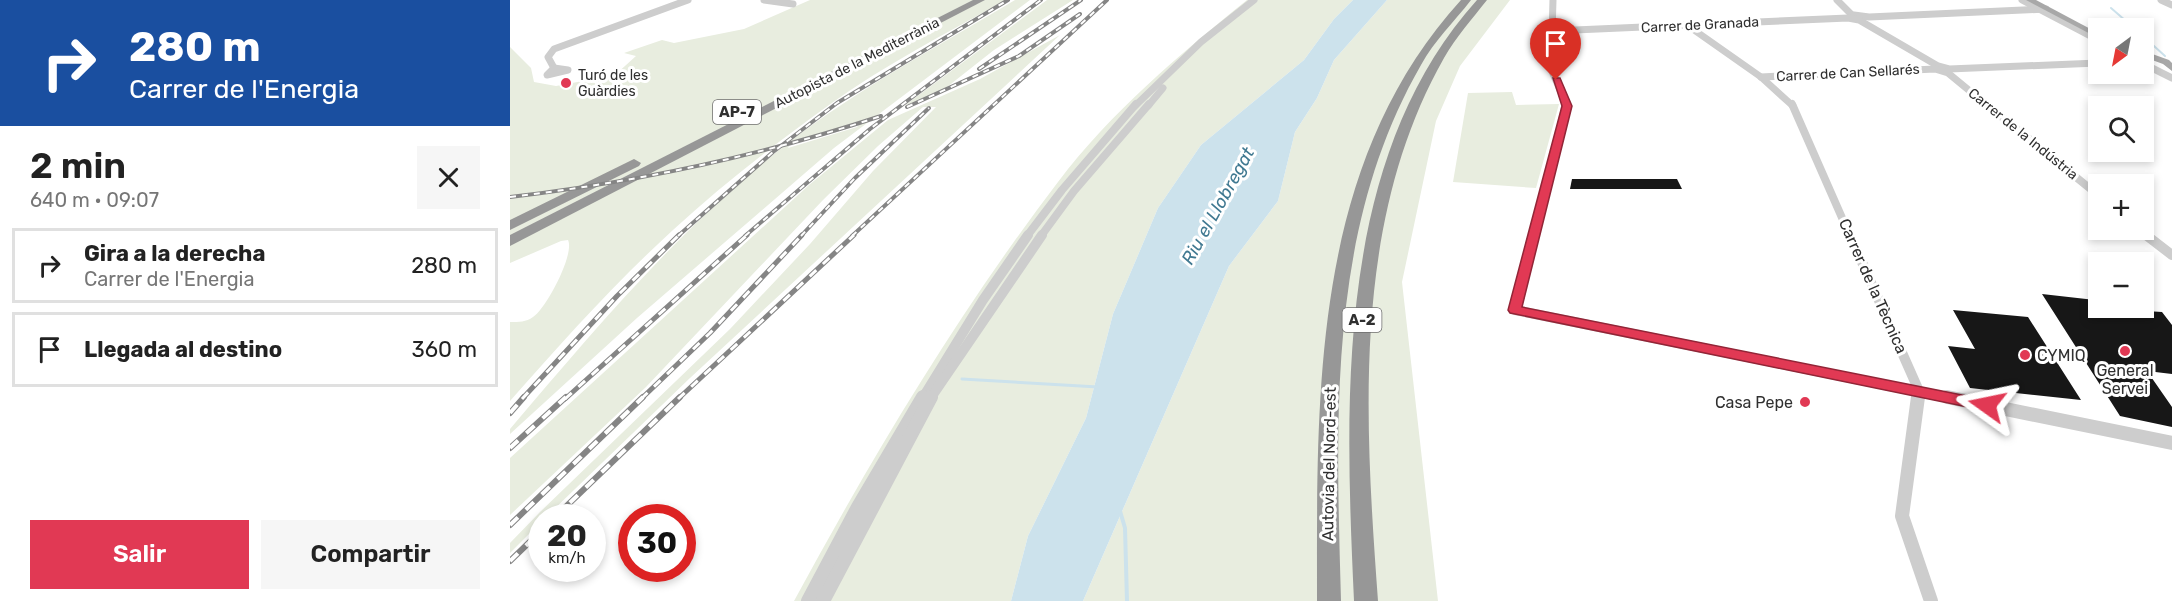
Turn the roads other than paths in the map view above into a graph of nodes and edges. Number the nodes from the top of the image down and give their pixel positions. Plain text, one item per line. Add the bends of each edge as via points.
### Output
1 (688, 0) edge
2 (764, 0) edge
3 (962, 0) edge
4 (980, 0) edge
5 (1254, 0) edge
6 (1263, 0) edge
7 (1466, 0) edge
8 (1482, 0) edge
9 (1553, 0) edge
10 (1837, 0) edge
11 (2022, 0) edge
12 (2030, 0) edge
13 (2161, 0) edge
14 (793, 4) dead end
15 (2172, 5) edge
16 (2040, 6) edge
17 (1855, 18) junction
18 (1687, 25) junction
19 (1552, 31) junction
20 (2088, 31) edge
21 (2088, 31) edge
22 (2154, 62) edge
23 (2088, 64) edge
24 (2154, 65) edge
25 (2171, 66) edge
26 (554, 68) dead end
27 (1936, 68) junction
28 (1949, 71) junction
29 (1761, 77) junction
30 (2172, 78) edge
31 (2088, 187) edge
32 (511, 226) edge
33 (2153, 240) edge
34 (510, 241) edge
35 (2172, 255) edge
36 (1920, 391) junction
37 (2172, 443) edge
38 (808, 601) edge
39 (823, 601) edge
40 (1329, 601) edge
41 (1366, 601) edge
42 (1931, 601) edge

1 - 26 street via 554,50 548,57
2 - 14 street
3 - 32 highway, Autopista de la Mediterrània / AP-7
4 - 34 highway, Autopista de la Mediterrània / AP-7
5 - 38 street via 1172,69 1125,116 1024,240 960,334 841,536
6 - 39 street via 1160,90 1060,209 935,390
7 - 40 highway, Autovia del Nord-est / A-2 via 1415,64 1382,130 1347,238 1327,426
8 - 41 highway, Autovia del Nord-est / A-2 via 1453,33 1432,66 1406,121 1369,258 1360,332 1357,447
9 - 19 street
10 - 17 street
11 - 16 street
12 - 16 main road
13 - 15 street
16 - 17 street, Carrer de Granada
16 - 20 main road
16 - 21 main road
17 - 18 street, Carrer de Granada
17 - 27 street
18 - 19 street, Carrer de Granada
18 - 29 street, Carrer de la Tècnica
19 - 36 street via 1551,69 1567,106 1515,310
22 - 25 main road
23 - 28 street
24 - 30 street
27 - 28 street
27 - 29 street, Carrer de Can Sellarés
28 - 31 street, Carrer de la Indústria
29 - 36 street, Carrer de la Tècnica via 1792,104
33 - 35 street
36 - 37 street
36 - 42 street via 1902,516

